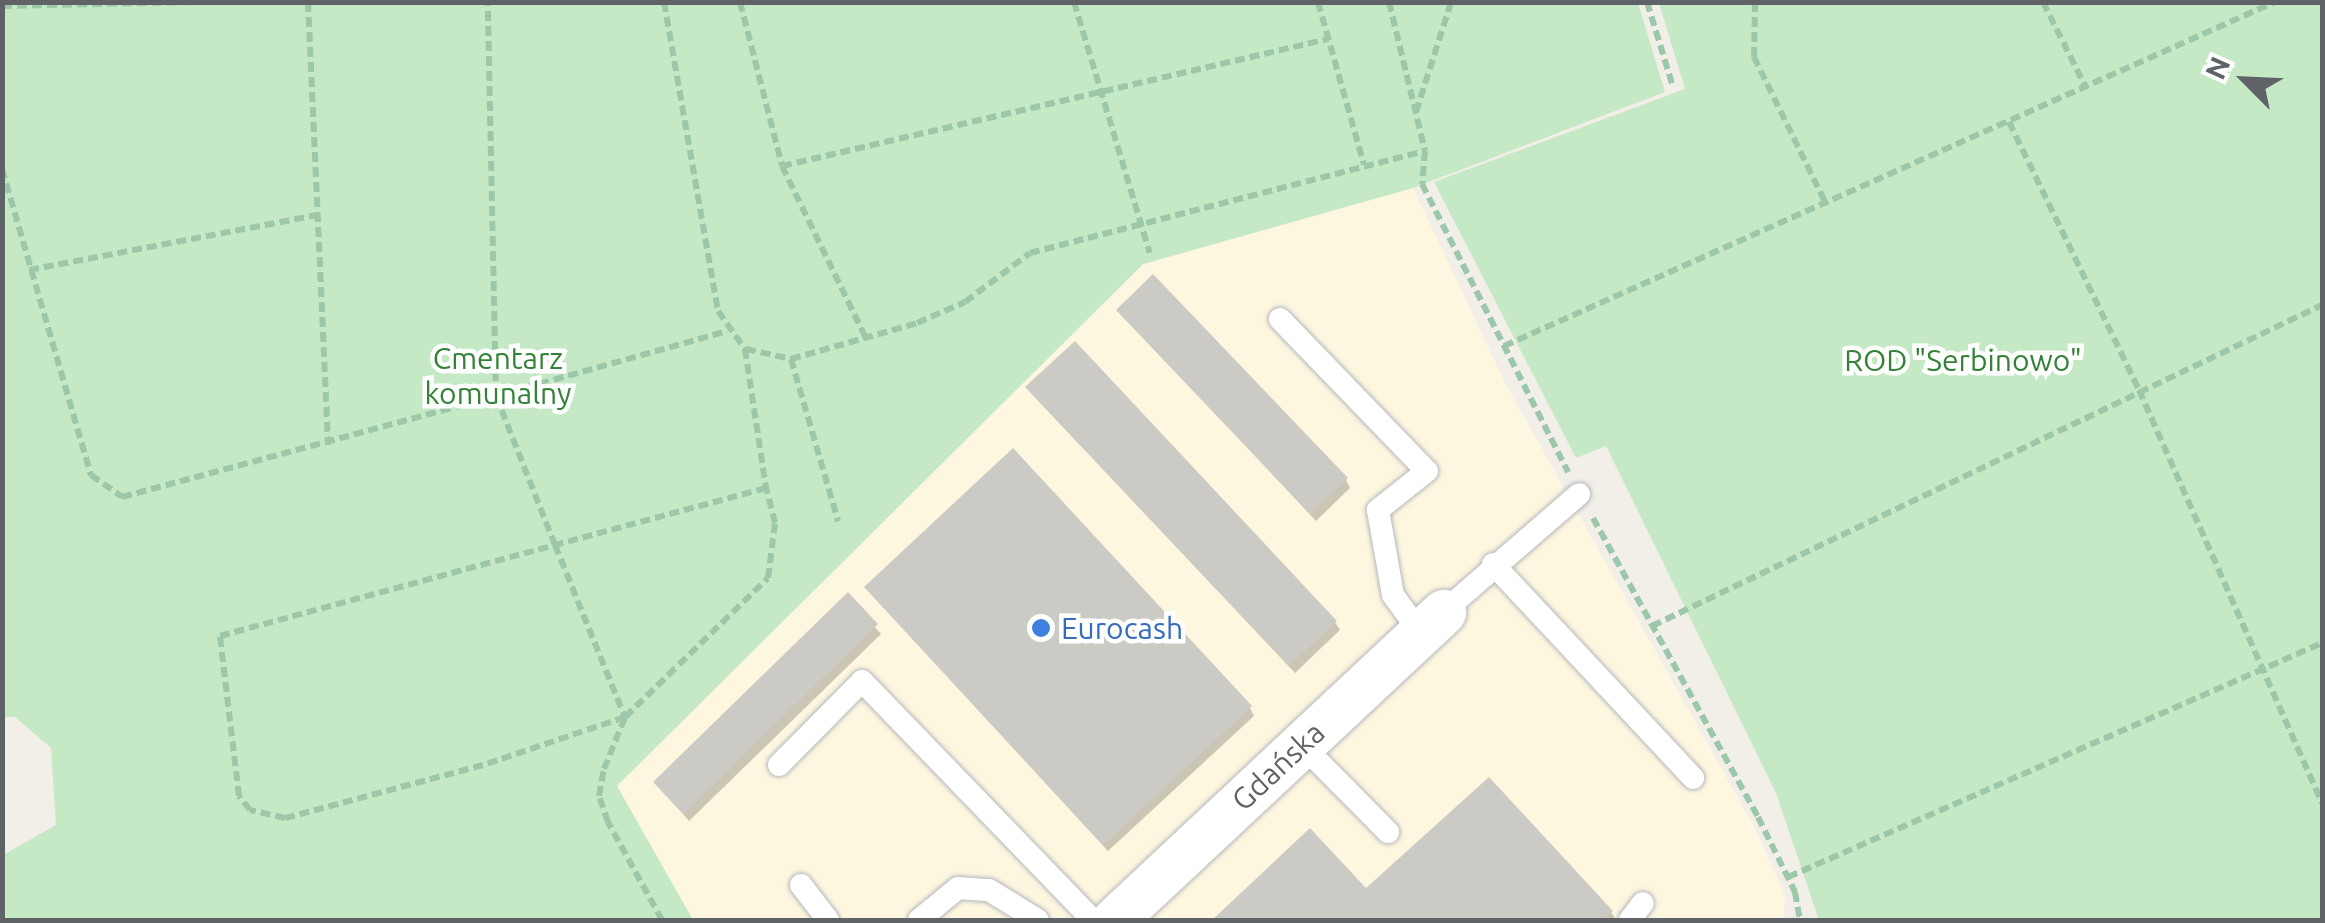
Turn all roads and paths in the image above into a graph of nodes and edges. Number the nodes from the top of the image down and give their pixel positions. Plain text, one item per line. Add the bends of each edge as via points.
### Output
1 (194, 2) edge
2 (308, 2) edge
3 (488, 2) edge
4 (664, 2) edge
5 (740, 2) edge
6 (1074, 2) edge
7 (1318, 2) edge
8 (1389, 2) edge
9 (1451, 2) edge
10 (1647, 2) edge
11 (1756, 2) edge
12 (2043, 2) edge
13 (2276, 2) edge
14 (2, 6) edge
15 (1328, 39) junction
16 (1672, 84) dead end
17 (2086, 88) junction
18 (1100, 95) junction
19 (1416, 113) junction
20 (2009, 122) junction
21 (1425, 151) junction
22 (1364, 165) junction
23 (782, 166) junction
24 (2, 169) edge
25 (1826, 204) junction
26 (316, 214) junction
27 (1140, 227) junction
28 (1150, 252) dead end
29 (29, 270) junction
30 (2322, 305) edge
31 (1280, 319) dead end
32 (727, 331) junction
33 (866, 338) junction
34 (1504, 346) junction
35 (745, 349) junction
36 (791, 360) junction
37 (2138, 390) junction
38 (496, 396) junction
39 (328, 445) junction
40 (766, 488) junction
41 (1579, 494) junction
42 (838, 520) dead end
43 (555, 545) junction
44 (1494, 564) junction
45 (1431, 622) junction
46 (1652, 626) junction
47 (2322, 643) edge
48 (2262, 671) junction
49 (626, 718) junction
50 (1301, 744) junction
51 (778, 765) dead end
52 (1693, 778) dead end
53 (2322, 803) edge
54 (1388, 832) dead end
55 (1788, 877) junction
56 (801, 885) dead end
57 (662, 920) edge
58 (828, 920) edge
59 (919, 920) edge
60 (1038, 920) edge
61 (1093, 920) edge
62 (1114, 920) edge
63 (1800, 920) edge

1 - 14 path
2 - 26 path
3 - 38 path
4 - 32 path
5 - 23 path
6 - 18 path
7 - 15 path
8 - 19 path
9 - 19 path
10 - 16 path
11 - 25 path via 1754,57
12 - 17 path
13 - 17 path
15 - 18 path
15 - 22 path
17 - 20 path
18 - 23 path
18 - 27 path
19 - 21 path
20 - 25 path
20 - 37 path
21 - 22 path
21 - 34 path via 1422,184
22 - 27 path
23 - 33 path
24 - 29 path
25 - 34 path
26 - 29 path
26 - 39 path
27 - 28 path
27 - 33 path via 1030,253 964,302
29 - 39 path via 91,475 105,488 139,496
30 - 37 path
31 - 45 lane via 1427,471 1378,510 1393,595
32 - 35 path
32 - 38 path
33 - 36 path
34 - 41 path
35 - 36 path
35 - 40 path
36 - 42 path
37 - 46 path
37 - 48 path
38 - 39 path
38 - 43 path
40 - 43 path
40 - 49 path via 775,523 768,578
41 - 44 lane
41 - 46 path
43 - 49 path
43 - 49 path via 220,636 239,796 250,810 285,818
44 - 45 lane
44 - 52 lane
45 - 50 street, Gdańska
46 - 55 path
47 - 48 path
48 - 53 path
48 - 55 path
49 - 57 path via 599,796
50 - 54 lane
50 - 62 street, Gdańska
51 - 61 lane via 862,682
55 - 63 path
56 - 58 lane
59 - 60 lane via 958,888 989,890

